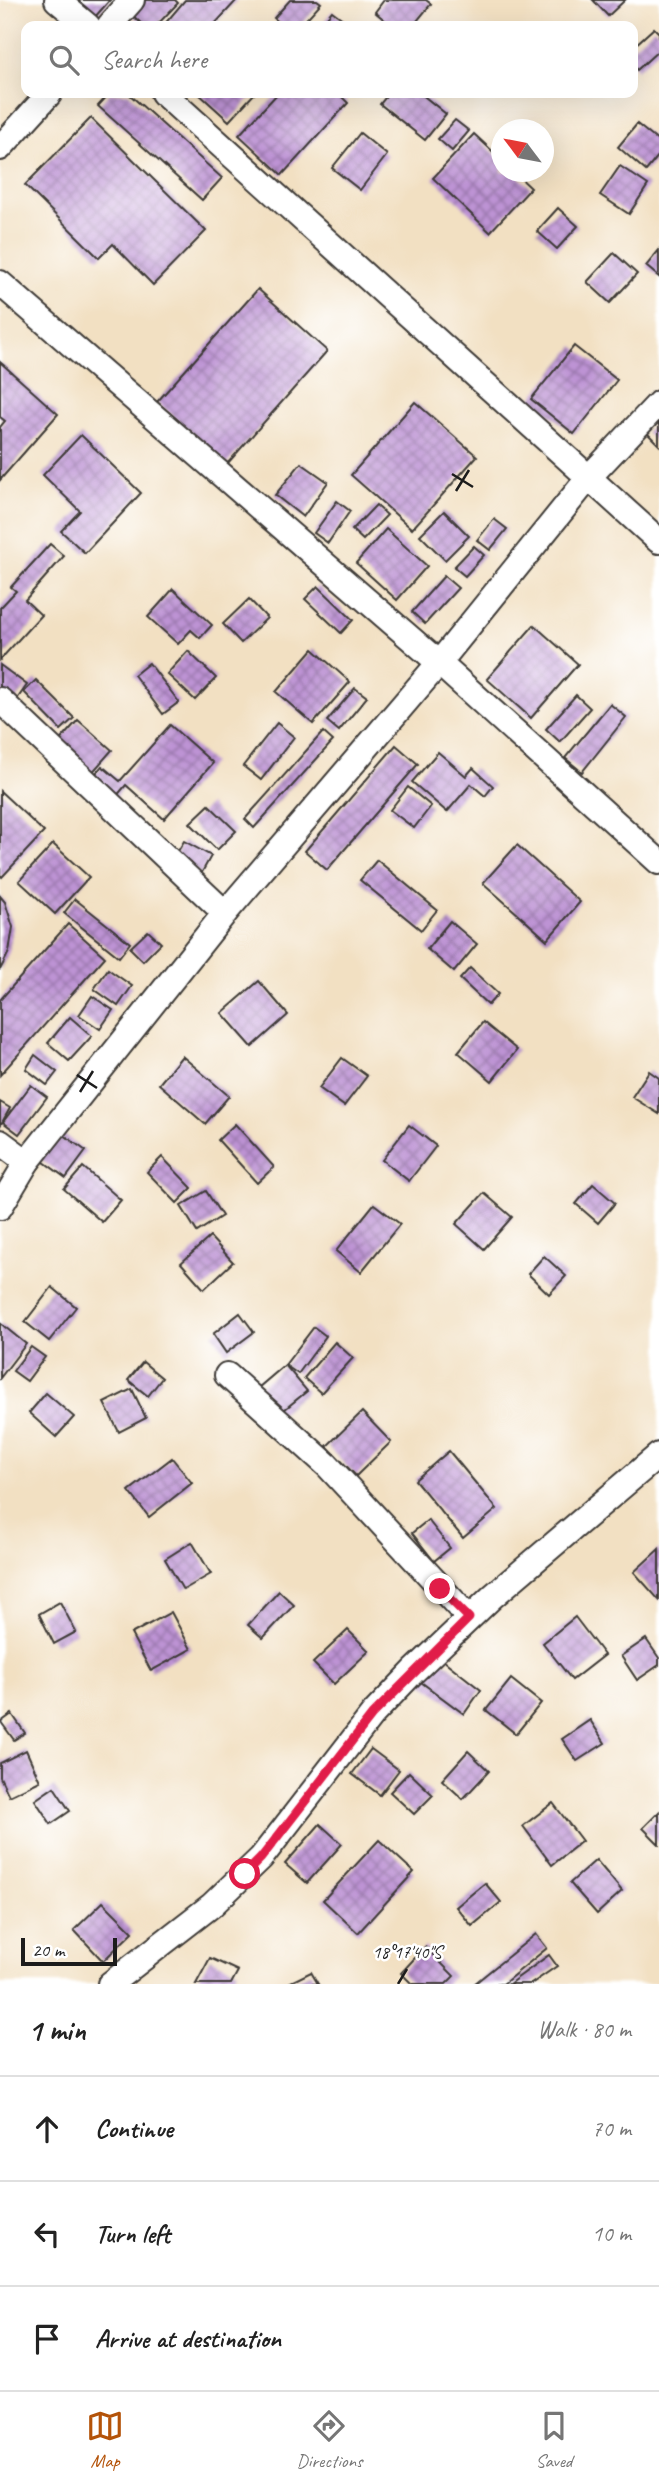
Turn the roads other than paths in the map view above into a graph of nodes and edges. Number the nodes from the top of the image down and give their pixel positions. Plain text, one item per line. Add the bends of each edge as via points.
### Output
1 (57, 0) edge
2 (132, 0) edge
3 (82, 21) edge
4 (113, 21) edge
5 (45, 98) edge
6 (169, 98) edge
7 (0, 148) edge
8 (0, 283) edge
9 (659, 403) edge
10 (590, 476) junction
11 (659, 541) edge
12 (439, 663) junction
13 (0, 700) edge
14 (659, 862) edge
15 (225, 913) junction
16 (0, 1142) edge
17 (27, 1162) junction
18 (0, 1208) edge
19 (227, 1375) dead end
20 (659, 1455) edge
21 (469, 1618) junction
22 (110, 1984) edge

1 - 3 street
2 - 4 street
5 - 7 street
6 - 10 street
8 - 12 street
9 - 10 street
10 - 11 street
10 - 12 street
12 - 14 street
12 - 15 street
13 - 15 street
15 - 17 street
16 - 17 street
17 - 18 street
19 - 21 street via 327,1465
20 - 21 street
21 - 22 street via 372,1715 261,1858 212,1905

